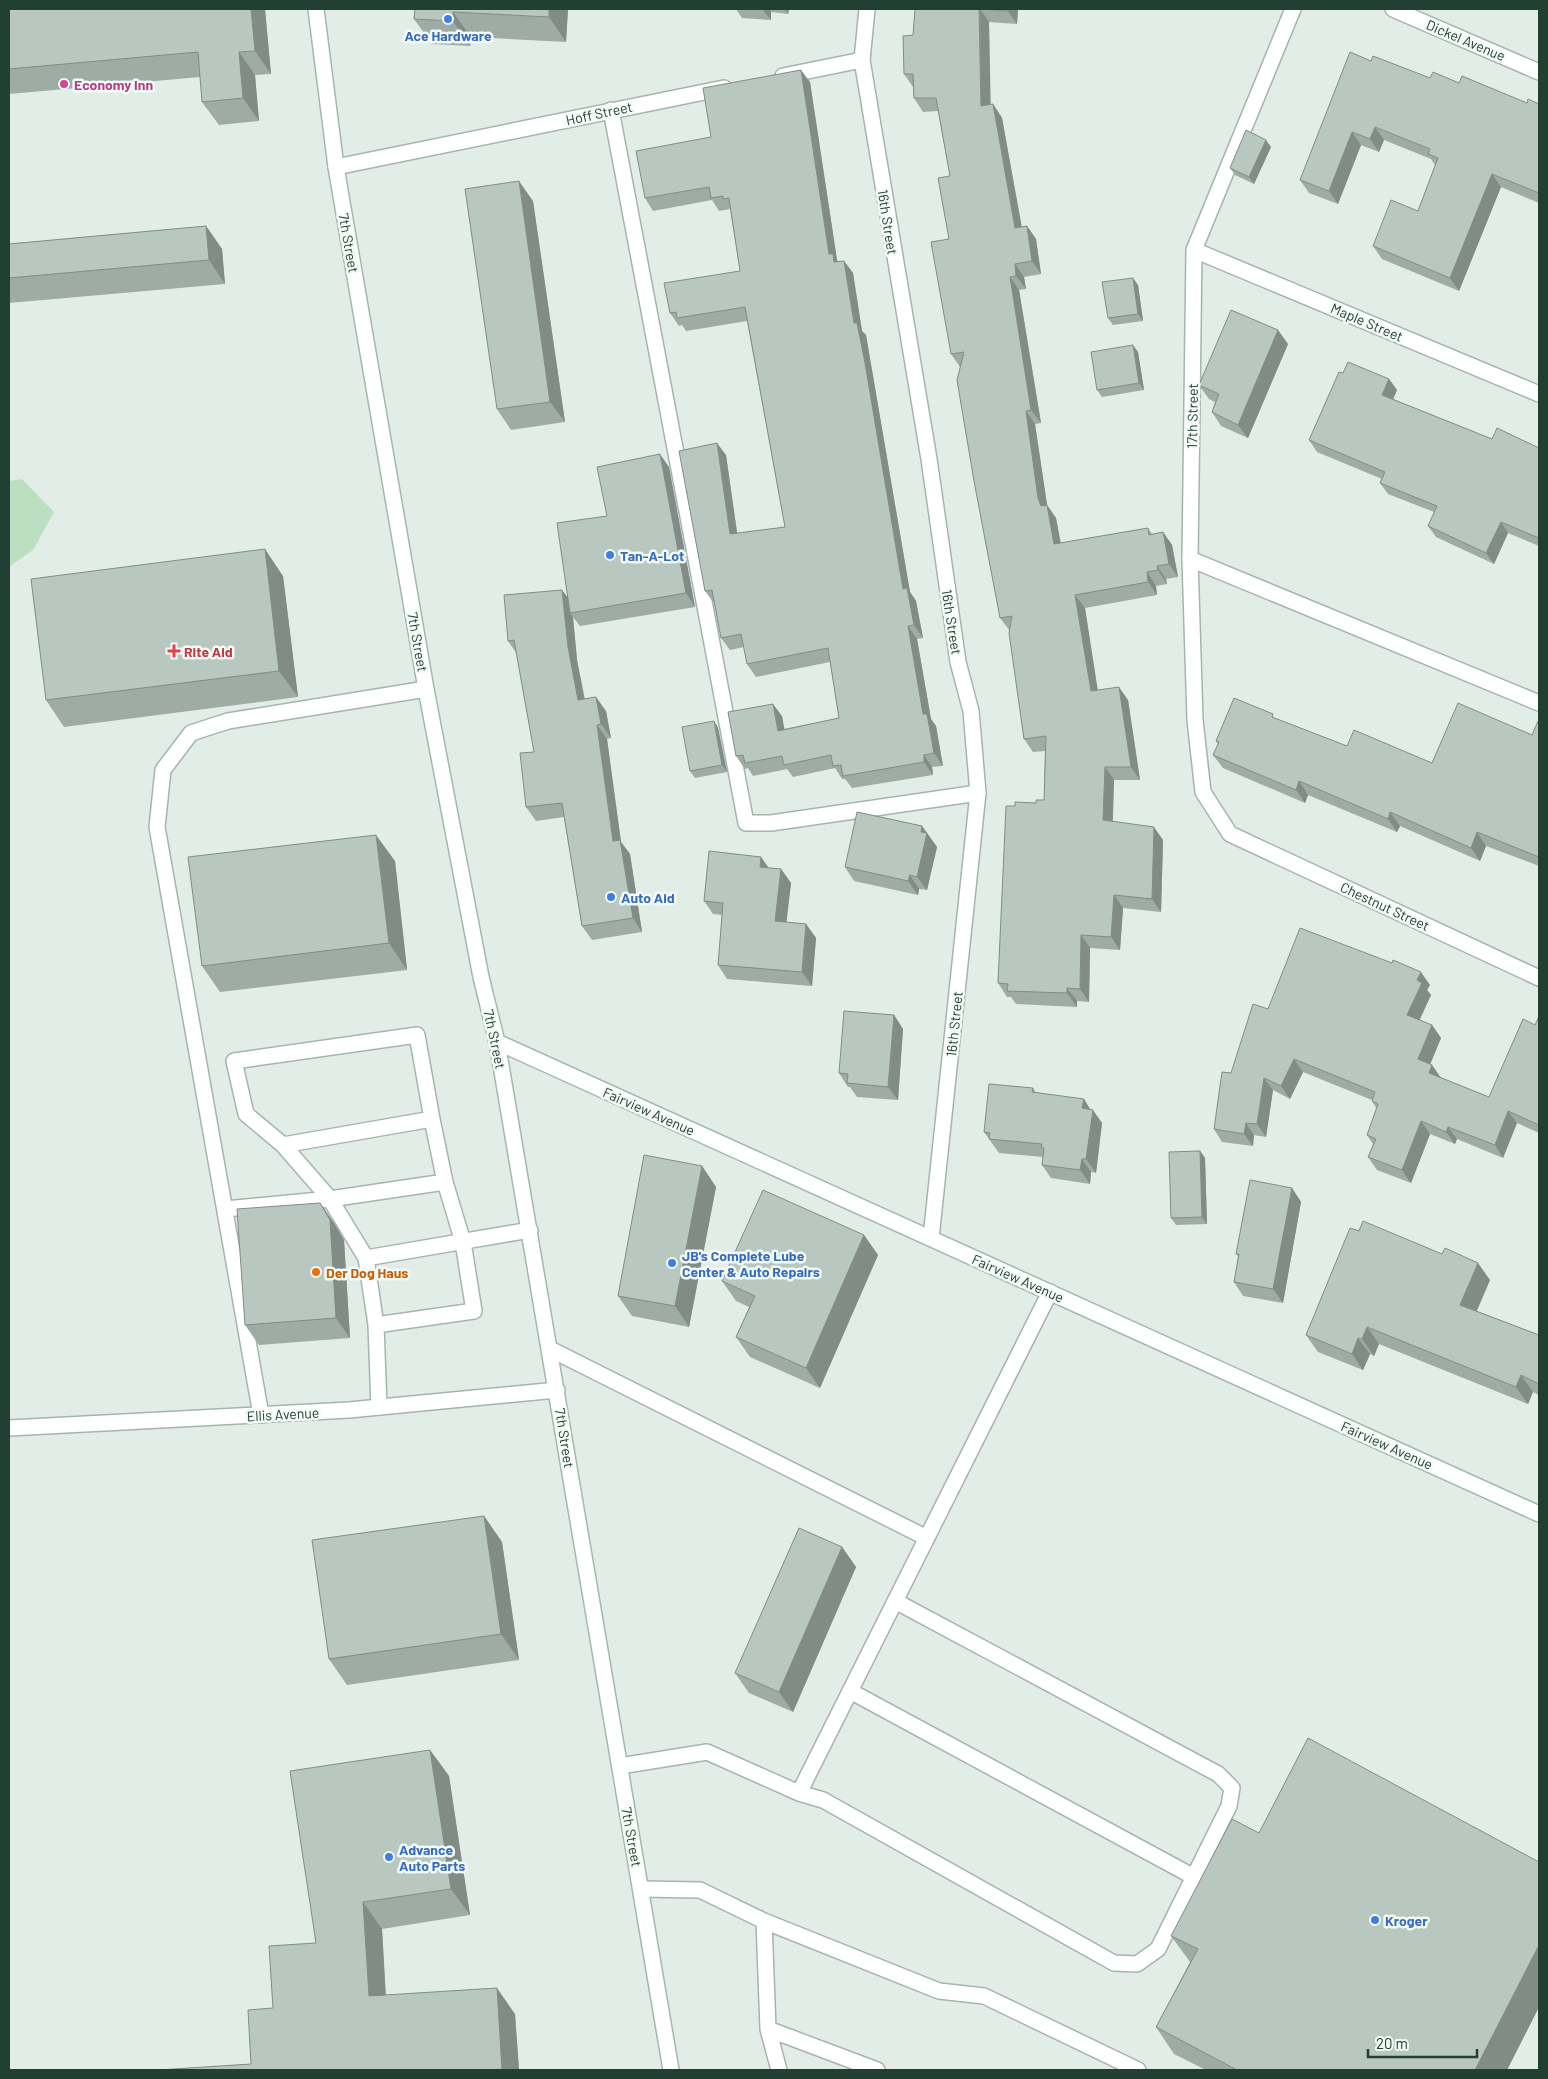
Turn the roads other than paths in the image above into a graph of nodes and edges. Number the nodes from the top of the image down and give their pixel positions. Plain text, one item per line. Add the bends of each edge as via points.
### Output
1 (316, 9) edge
2 (867, 9) edge
3 (1293, 9) edge
4 (1393, 9) edge
5 (862, 60) junction
6 (1539, 72) edge
7 (766, 79) edge
8 (738, 85) edge
9 (611, 110) junction
10 (336, 167) junction
11 (1194, 250) junction
12 (1539, 394) edge
13 (1190, 559) junction
14 (426, 689) junction
15 (1539, 703) edge
16 (978, 793) junction
17 (1230, 834) joint
18 (1539, 978) edge
19 (497, 1042) junction
20 (432, 1119) junction
21 (283, 1145) junction
22 (445, 1182) junction
23 (330, 1199) junction
24 (225, 1209) junction
25 (530, 1230) junction
26 (931, 1238) junction
27 (463, 1242) junction
28 (366, 1258) junction
29 (1050, 1292) junction
30 (376, 1325) junction
31 (550, 1349) junction
32 (557, 1390) junction
33 (380, 1407) junction
34 (260, 1415) junction
35 (9, 1428) edge
36 (1539, 1514) edge
37 (927, 1538) junction
38 (895, 1601) junction
39 (850, 1691) junction
40 (620, 1766) junction
41 (799, 1792) junction
42 (1194, 1877) junction
43 (641, 1889) junction
44 (764, 1921) junction
45 (768, 2029) junction
46 (1133, 2069) edge
47 (671, 2070) edge
48 (779, 2070) edge
49 (877, 2070) edge

1 - 10 street, 7th Street
2 - 5 street, 16th Street
3 - 11 street, 17th Street
4 - 6 street, Dickel Avenue
5 - 7 street
5 - 16 street, 16th Street via 958,662 971,711
8 - 9 street, Hoff Street
9 - 10 street, Hoff Street
9 - 16 street via 746,823 771,823
10 - 14 street, 7th Street
11 - 12 street, Maple Street
11 - 13 street, 17th Street
13 - 15 street
13 - 17 street, 17th Street via 1195,720 1203,792
14 - 19 street, 7th Street via 481,977
14 - 24 street via 228,721 191,733 163,770 157,827
16 - 26 street, 16th Street
17 - 18 street, Chestnut Street
19 - 25 street, 7th Street
19 - 26 street, Fairview Avenue
20 - 21 street
20 - 21 street via 417,1035 234,1061 246,1114
20 - 22 street
21 - 23 street
22 - 23 street
22 - 27 street
23 - 24 street
23 - 28 street
24 - 34 street
25 - 27 street
25 - 31 street, 7th Street
26 - 29 street, Fairview Avenue
27 - 28 street
27 - 30 street via 474,1311
28 - 30 street
29 - 36 street, Fairview Avenue
29 - 37 street
30 - 33 street
31 - 32 street, 7th Street
31 - 37 street
32 - 33 street, Ellis Avenue
32 - 40 street, 7th Street
33 - 34 street, Ellis Avenue
34 - 35 street, Ellis Avenue
37 - 38 street
38 - 39 street
38 - 42 street via 1218,1774 1232,1788 1230,1806
39 - 41 street
39 - 42 street
40 - 41 street via 707,1752
40 - 43 street, 7th Street
41 - 42 street via 822,1800 1114,1963 1137,1964 1158,1948
43 - 44 street via 700,1890
43 - 47 street, 7th Street
44 - 45 street
44 - 46 street via 940,1991 984,1996
45 - 48 street
45 - 49 street

